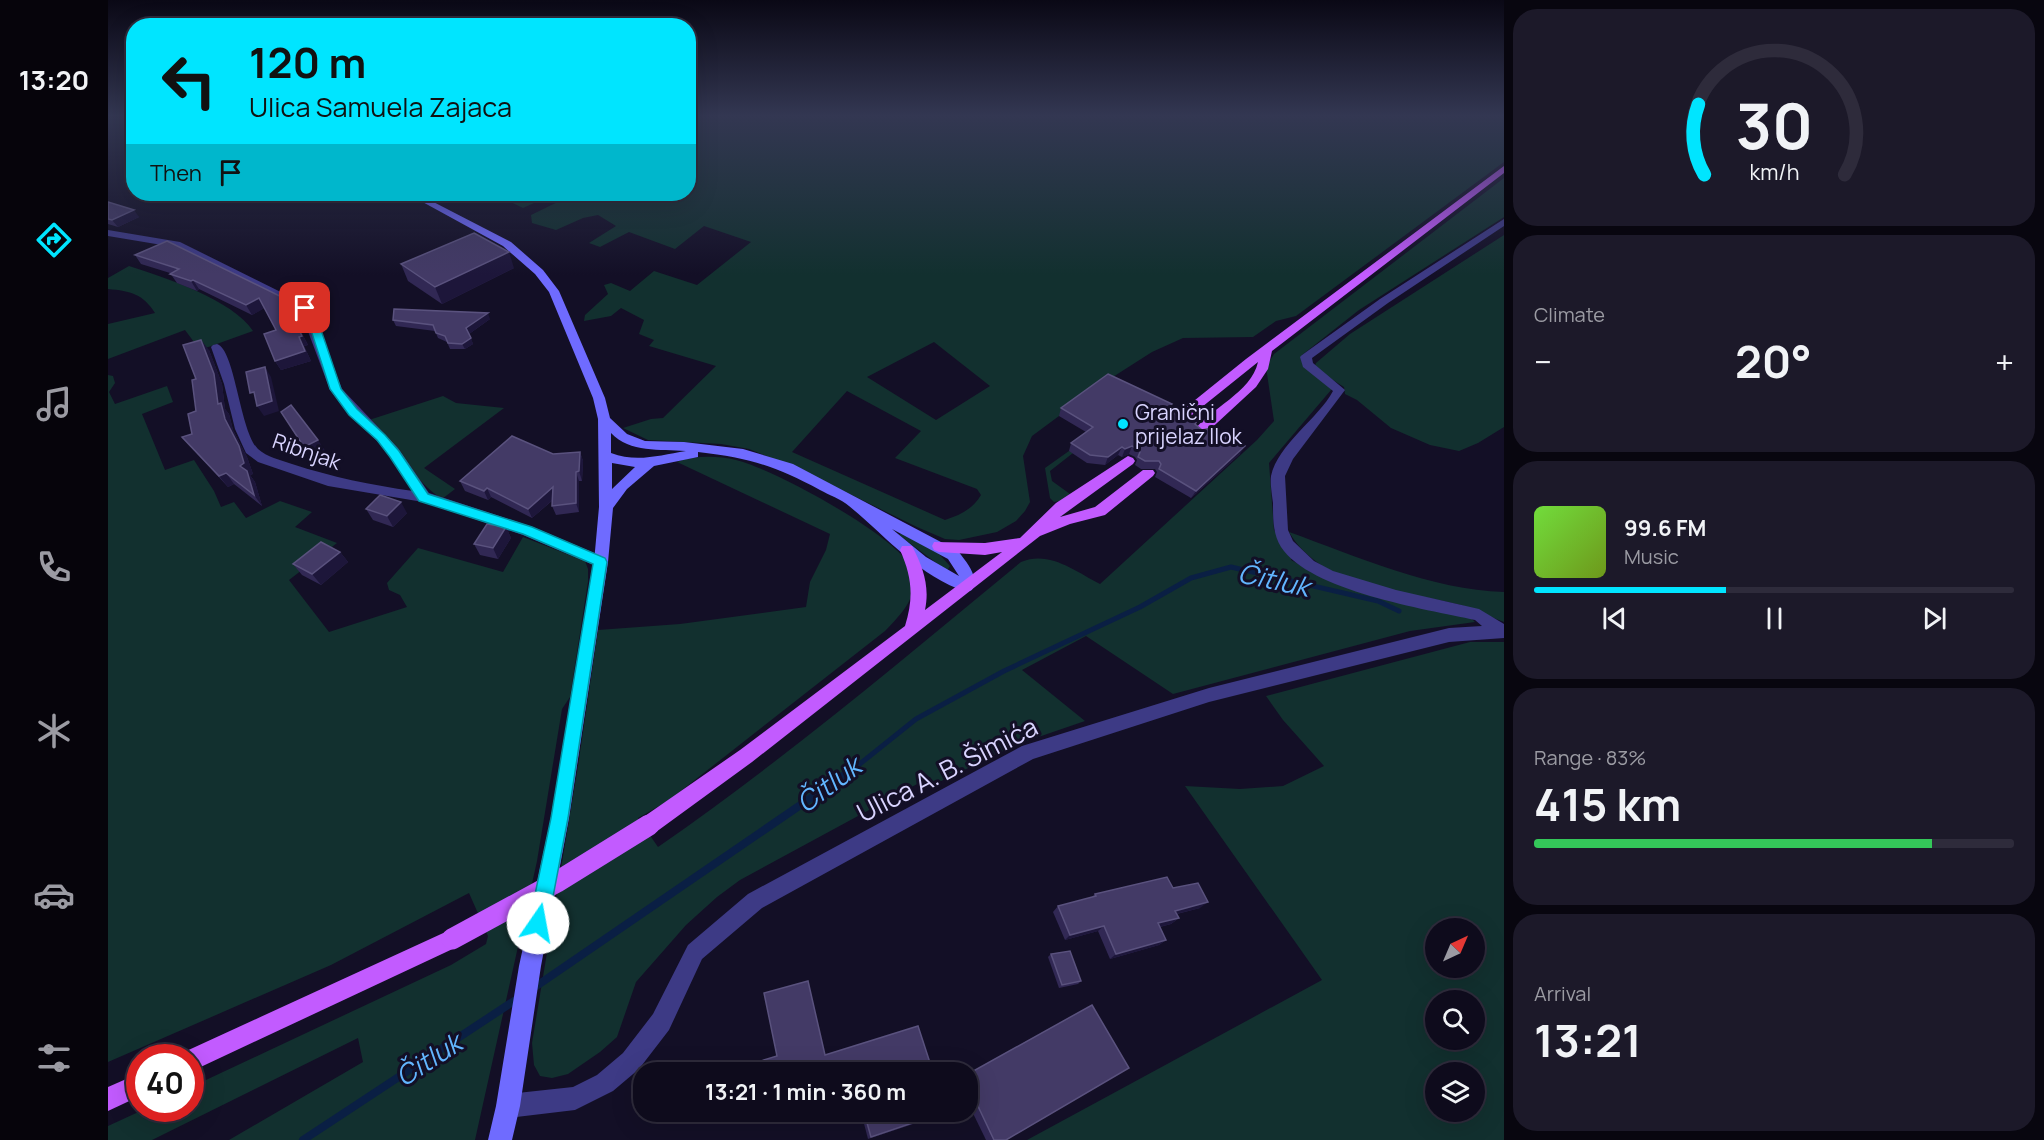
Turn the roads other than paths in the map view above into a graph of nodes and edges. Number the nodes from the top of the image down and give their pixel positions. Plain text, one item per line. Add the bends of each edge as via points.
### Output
1 (1504, 169) edge
2 (425, 201) edge
3 (1504, 222) edge
4 (108, 233) edge
5 (217, 347) dead end
6 (1266, 351) junction
7 (604, 419) junction
8 (1178, 420) edge
9 (1199, 432) edge
10 (644, 445) junction
11 (722, 451) junction
12 (606, 456) junction
13 (1128, 461) dead end
14 (651, 463) junction
15 (1148, 473) dead end
16 (424, 497) junction
17 (854, 503) junction
18 (606, 507) junction
19 (1029, 538) junction
20 (939, 546) junction
21 (908, 550) junction
22 (601, 562) junction
23 (967, 586) junction
24 (912, 627) junction
25 (1502, 631) edge
26 (204, 1055) edge
27 (126, 1091) edge
28 (108, 1099) edge
29 (508, 1106) junction
30 (500, 1140) edge

1 - 6 main road
2 - 7 main road via 507,244 539,272 554,291
3 - 25 street via 1306,357 1306,364 1339,390 1287,457 1278,476 1281,530 1296,555 1309,565 1363,587 1479,615
4 - 16 street via 176,244 305,308 336,389 395,454
5 - 16 street, Ribnjak via 251,450 279,465 328,481
6 - 8 main road
6 - 9 main road via 1262,369 1252,384
7 - 10 main road via 622,437
7 - 12 main road
10 - 11 main road
10 - 12 main road
11 - 14 main road via 668,457
11 - 17 main road via 743,453 788,467
12 - 14 main road via 634,465
12 - 18 main road
13 - 19 main road via 1061,507
14 - 18 main road via 622,486
15 - 19 main road via 1100,511 1066,520
16 - 22 street, Ribnjak via 528,531
17 - 20 main road
17 - 21 main road
18 - 22 main road
19 - 20 main road via 985,549
19 - 23 main road
20 - 23 main road via 961,564
21 - 23 main road via 941,574
21 - 24 main road via 922,585
22 - 29 main road via 560,818 521,1012
23 - 24 main road
24 - 26 main road, bridge via 650,825 557,882 391,969
25 - 29 street, Ulica A. B. Šimića via 1449,635 1209,695 1028,752 755,901 695,952 661,1022 632,1061 605,1083 575,1098
27 - 28 main road
29 - 30 main road

